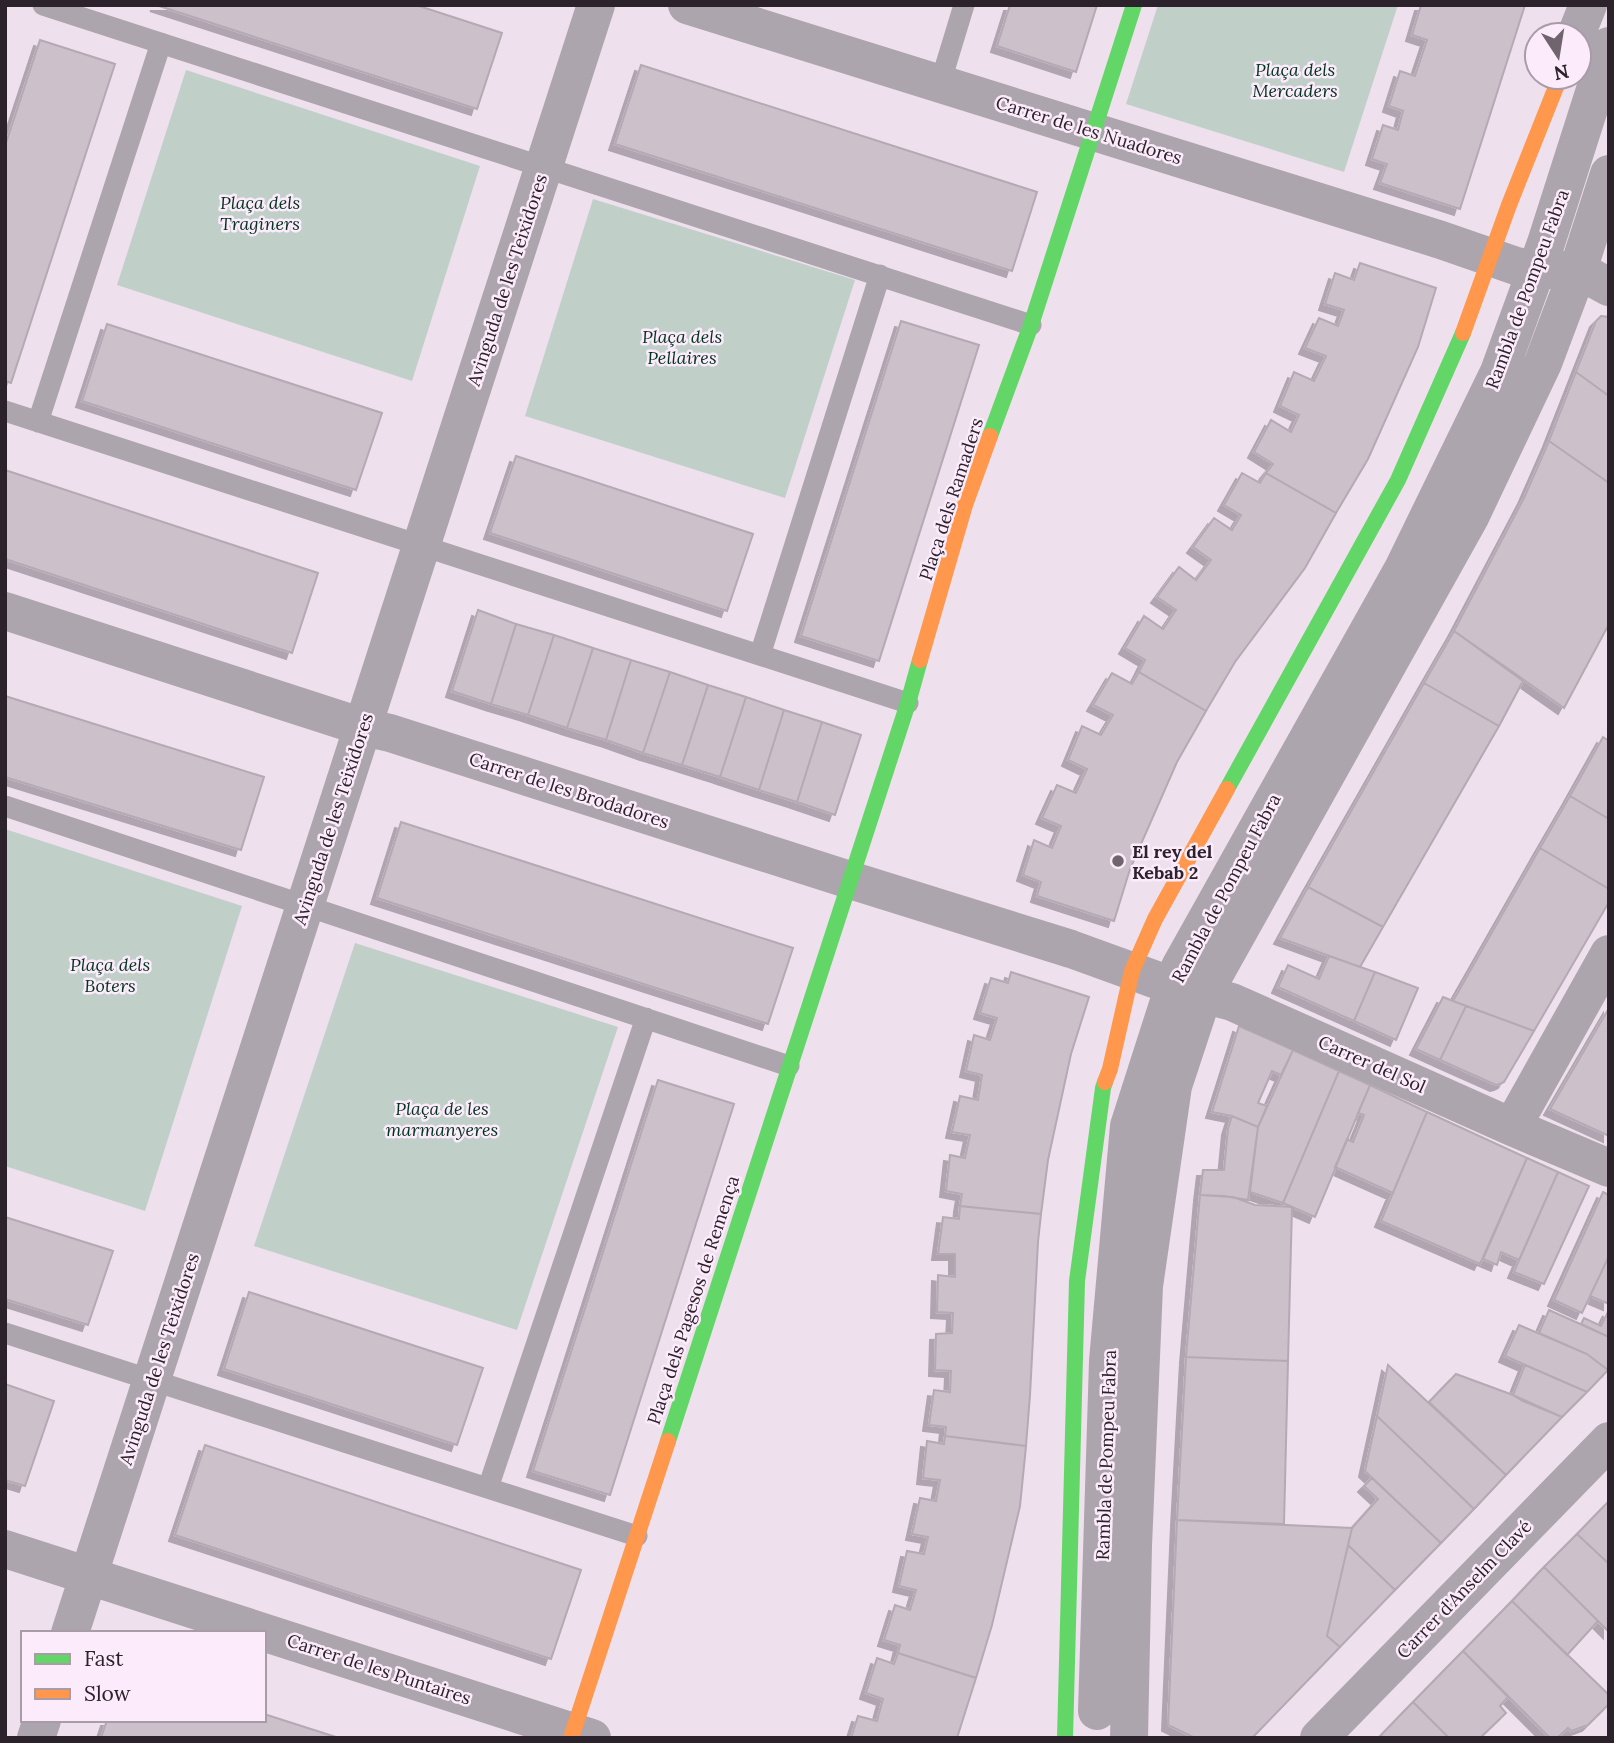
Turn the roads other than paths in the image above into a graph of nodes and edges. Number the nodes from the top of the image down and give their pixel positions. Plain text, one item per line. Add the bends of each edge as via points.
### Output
1 (43, 5) edge
2 (596, 5) edge
3 (687, 5) edge
4 (964, 5) edge
5 (1134, 5) edge
6 (161, 43) junction
7 (1609, 46) edge
8 (940, 84) junction
9 (1554, 91) edge
10 (1094, 132) junction
11 (544, 166) junction
12 (1609, 174) edge
13 (1491, 257) junction
14 (1536, 270) junction
15 (880, 275) junction
16 (1593, 278) edge
17 (1031, 325) junction
18 (5, 411) edge
19 (38, 422) junction
20 (421, 546) junction
21 (5, 611) edge
22 (760, 655) junction
23 (908, 703) junction
24 (363, 727) junction
25 (5, 806) edge
26 (850, 880) junction
27 (305, 905) junction
28 (1609, 954) edge
29 (1132, 971) junction
30 (1188, 991) junction
31 (646, 1018) junction
32 (789, 1066) junction
33 (1512, 1128) junction
34 (1609, 1168) edge
35 (5, 1334) edge
36 (152, 1381) junction
37 (1609, 1441) edge
38 (488, 1488) junction
39 (637, 1536) junction
40 (5, 1549) edge
41 (89, 1576) junction
42 (71, 1631) edge
43 (257, 1631) edge
44 (266, 1634) edge
45 (1097, 1711) dead end
46 (579, 1736) edge
47 (1065, 1738) edge
48 (1129, 1738) edge
49 (1319, 1738) edge

1 - 6 lane
2 - 11 street, Avinguda de les Teixidores
3 - 8 street, Carrer de les Nuadores
4 - 8 lane
5 - 10 street
6 - 11 lane
6 - 19 lane
7 - 14 street, Rambla de Pompeu Fabra
8 - 10 street, Carrer de les Nuadores
9 - 13 street, Rambla de Pompeu Fabra
10 - 13 street, Carrer de les Nuadores
10 - 17 street, Plaça dels Ramaders
11 - 15 lane
11 - 20 street, Avinguda de les Teixidores
12 - 16 street, Rambla de Pompeu Fabra
13 - 14 street, Carrer de les Nuadores
13 - 29 street, Rambla de Pompeu Fabra via 1462,336 1398,480 1156,919
14 - 16 street, Carrer de les Nuadores
14 - 30 street, Rambla de Pompeu Fabra via 1499,372 1403,569 1180,967
15 - 17 lane
15 - 22 lane
16 - 30 street, Rambla de Pompeu Fabra via 1543,363 1471,517
17 - 23 street, Plaça dels Ramaders via 965,505
18 - 19 lane
19 - 20 lane
20 - 22 lane
20 - 24 street, Avinguda de les Teixidores
21 - 24 street, Carrer de les Brodadores
22 - 23 lane
23 - 26 street, Plaça dels Ramaders
24 - 26 street, Carrer de les Brodadores
24 - 27 street, Avinguda de les Teixidores
25 - 27 lane
26 - 29 street, Carrer de les Brodadores
26 - 32 street, Plaça dels Pagesos de Remença
27 - 31 lane
27 - 36 street, Avinguda de les Teixidores
28 - 33 street
29 - 30 street, Carrer del Sol
29 - 47 street, Rambla de Pompeu Fabra via 1103,1088 1077,1281
30 - 33 street, Carrer del Sol via 1246,1007
30 - 45 street, Rambla de Pompeu Fabra via 1129,1126 1108,1361
30 - 48 street, Rambla de Pompeu Fabra via 1144,1286
31 - 32 lane
31 - 38 lane
32 - 39 street, Plaça dels Pagesos de Remença
33 - 34 street, Carrer del Sol
35 - 36 lane
36 - 38 lane
36 - 41 street, Avinguda de les Teixidores
37 - 49 street, Carrer d'Anselm Clavé
38 - 39 lane
39 - 46 street, Plaça dels Pagesos de Remença
40 - 41 street, Carrer de les Puntaires
41 - 42 street, Avinguda de les Teixidores
41 - 43 street, Carrer de les Puntaires
44 - 46 street, Carrer de les Puntaires

